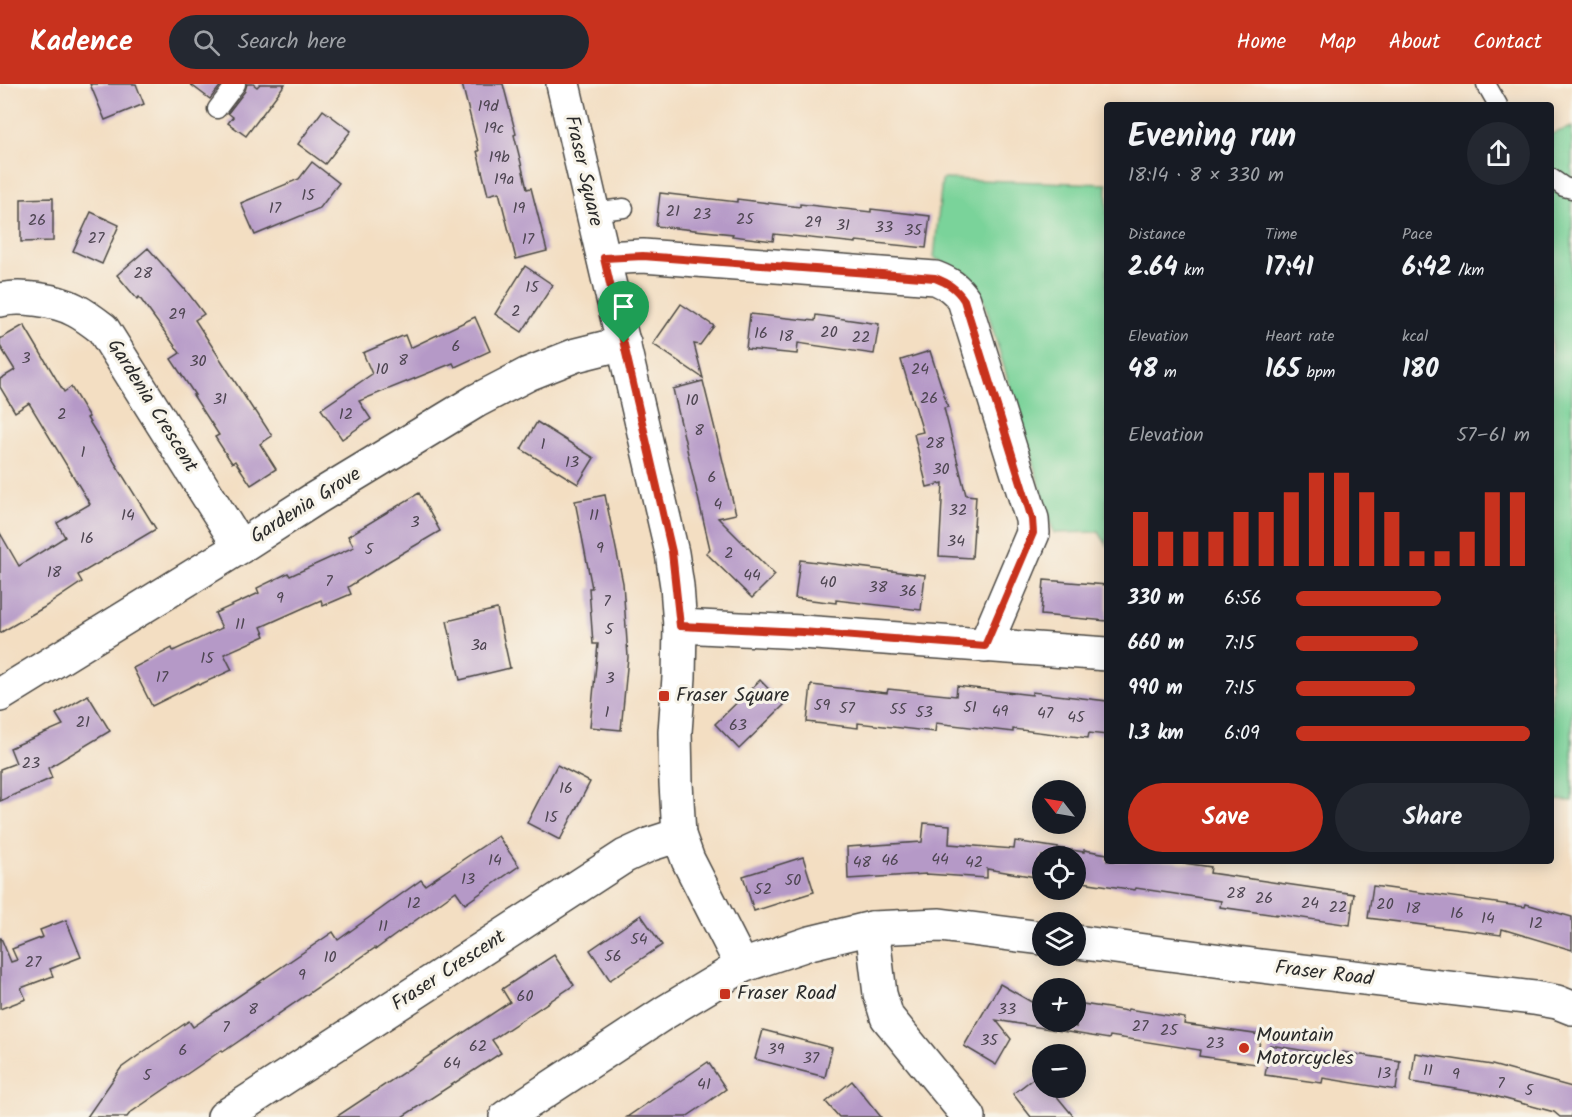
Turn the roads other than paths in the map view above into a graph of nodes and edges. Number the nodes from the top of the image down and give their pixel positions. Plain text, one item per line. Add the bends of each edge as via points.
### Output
1 (236, 84) edge
2 (563, 84) edge
3 (1486, 84) edge
4 (1496, 102) edge
5 (218, 109) dead end
6 (1554, 180) edge
7 (1572, 189) edge
8 (604, 258) junction
9 (0, 300) edge
10 (624, 343) junction
11 (240, 547) junction
12 (680, 626) junction
13 (985, 646) junction
14 (1104, 654) edge
15 (0, 695) edge
16 (679, 835) junction
17 (872, 928) junction
18 (1032, 937) edge
19 (1086, 943) edge
20 (742, 966) junction
21 (1572, 1008) edge
22 (224, 1117) edge
23 (506, 1117) edge
24 (969, 1117) edge

1 - 5 lane
2 - 8 street, Fraser Square via 609,210
3 - 4 lane
6 - 7 lane
8 - 10 street, Fraser Square
8 - 13 street via 643,256 935,278 957,289 964,300 1032,519 1033,533
9 - 11 street, Gardenia Crescent via 42,300 74,309 103,329
10 - 11 street, Gardenia Grove via 576,355 476,400
10 - 12 street, Fraser Square via 672,552
11 - 15 street, Gardenia Grove
12 - 13 street
12 - 16 street, Fraser Square via 675,732
13 - 14 street
16 - 20 street, Fraser Square
16 - 22 street, Fraser Crescent via 625,856
17 - 18 street via 940,925
17 - 20 street
17 - 24 street via 880,994 887,1017
19 - 21 street, Fraser Road via 1534,998
20 - 23 street

